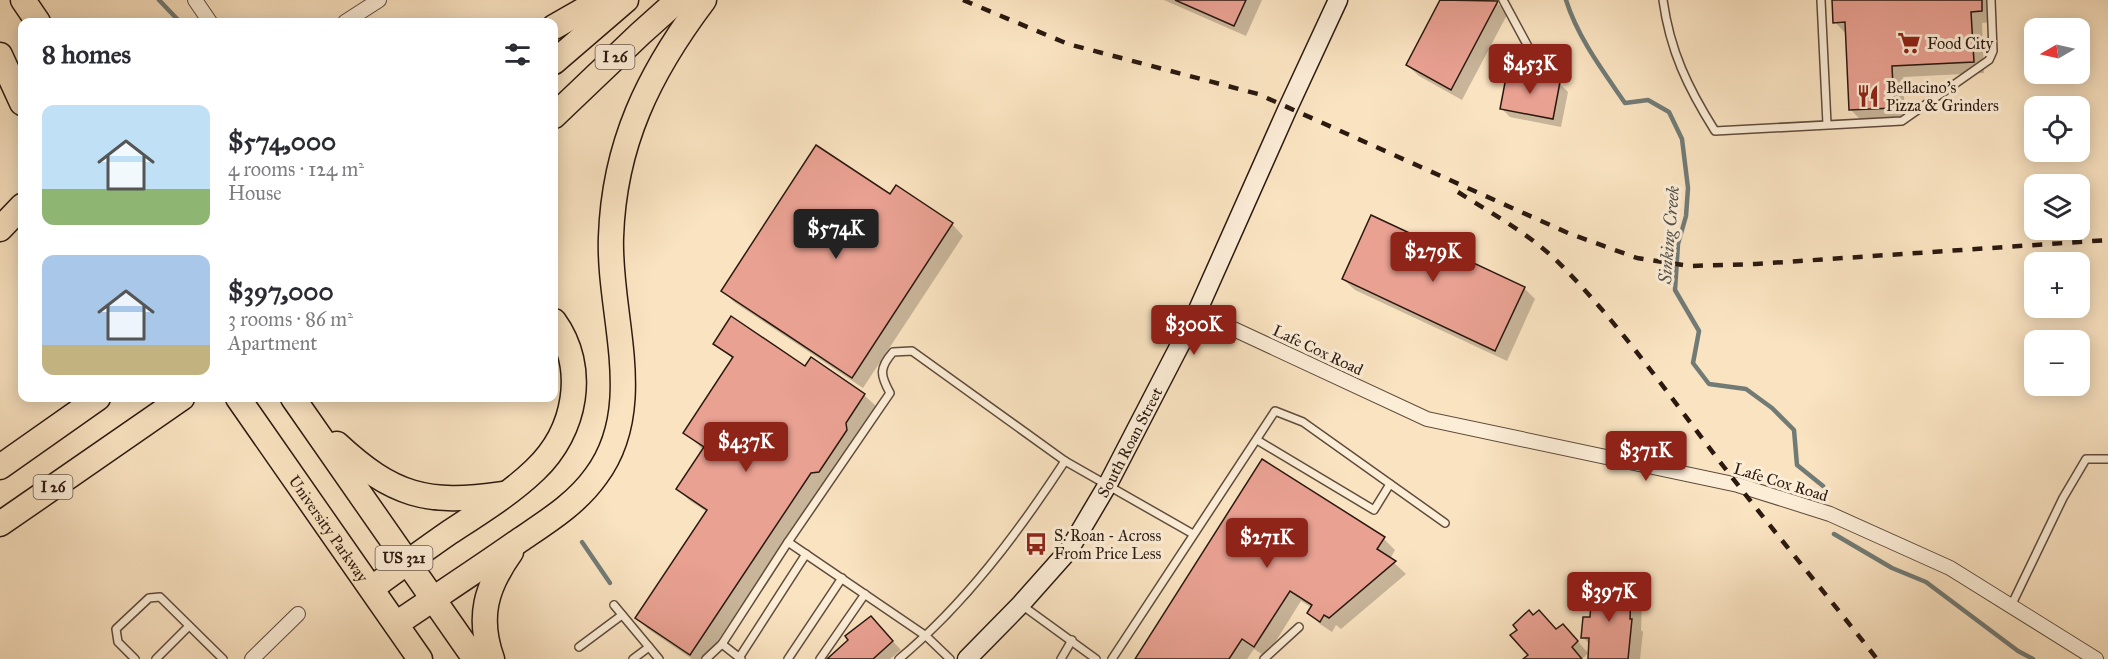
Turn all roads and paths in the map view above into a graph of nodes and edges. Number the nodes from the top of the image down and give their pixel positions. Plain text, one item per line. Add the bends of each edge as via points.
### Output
1 (23, 0) edge
2 (195, 0) edge
3 (379, 0) edge
4 (601, 0) edge
5 (626, 0) edge
6 (678, 0) edge
7 (704, 0) edge
8 (1338, 0) edge
9 (1503, 0) edge
10 (1663, 0) edge
11 (1821, 0) edge
12 (1991, 0) edge
13 (35, 18) edge
14 (207, 18) edge
15 (351, 18) edge
16 (558, 25) edge
17 (1531, 52) dead end
18 (0, 53) edge
19 (558, 59) edge
20 (18, 74) edge
21 (18, 94) edge
22 (558, 112) edge
23 (1827, 124) junction
24 (1197, 312) junction
25 (558, 329) edge
26 (92, 402) edge
27 (176, 402) edge
28 (241, 402) edge
29 (298, 404) edge
30 (1257, 440) junction
31 (2108, 459) edge
32 (1065, 461) junction
33 (0, 467) edge
34 (1108, 484) junction
35 (1390, 484) junction
36 (508, 493) junction
37 (1445, 523) dead end
38 (0, 524) edge
39 (1193, 534) junction
40 (520, 540) junction
41 (788, 542) junction
42 (806, 554) junction
43 (408, 563) junction
44 (842, 578) junction
45 (372, 588) junction
46 (864, 594) junction
47 (433, 599) junction
48 (1021, 604) junction
49 (614, 605) dead end
50 (2011, 606) junction
51 (298, 614) dead end
52 (622, 615) junction
53 (396, 624) junction
54 (189, 626) junction
55 (1299, 627) dead end
56 (926, 636) junction
57 (1072, 640) junction
58 (722, 644) junction
59 (579, 647) dead end
60 (649, 647) junction
61 (740, 658) edge
62 (135, 659) edge
63 (156, 659) edge
64 (223, 659) edge
65 (252, 659) edge
66 (420, 659) edge
67 (475, 659) edge
68 (492, 659) edge
69 (633, 659) edge
70 (659, 659) edge
71 (706, 659) edge
72 (788, 659) edge
73 (820, 659) edge
74 (899, 659) edge
75 (950, 659) edge
76 (968, 659) edge
77 (1061, 659) edge
78 (1096, 659) edge
79 (1112, 659) edge
80 (1264, 659) edge
81 (2096, 659) edge

1 - 13 highway
2 - 14 street
3 - 15 street
4 - 16 highway
5 - 19 highway, I 26
6 - 22 highway, I 26
7 - 40 highway via 658,65 619,169 611,266 623,404 612,448 581,495
8 - 24 main road, South Roan Street
9 - 17 lane
10 - 23 lane via 1676,58 1715,132
11 - 23 lane
12 - 23 lane via 1993,51 1989,60 1902,121
18 - 20 highway
18 - 21 highway
24 - 34 main road, South Roan Street
24 - 50 street, Lafe Cox Road via 1427,419 1738,485 1830,514 1950,568
25 - 36 highway via 574,370 570,412 550,453
26 - 33 highway
27 - 38 highway, I 26
28 - 45 highway, University Parkway / US 321
29 - 36 highway via 358,464 394,487 439,498
29 - 43 highway, US 321
30 - 35 lane via 1374,510
30 - 35 lane via 1275,411 1303,422
30 - 39 lane
31 - 50 lane via 2085,459
32 - 34 lane
32 - 41 lane via 912,351 893,352 881,371 890,393
32 - 56 lane via 981,578
34 - 39 lane
34 - 48 main road, South Roan Street via 1069,550
35 - 37 lane
36 - 43 highway
39 - 79 lane
40 - 47 highway
40 - 68 highway via 496,573 487,597 486,644
41 - 42 lane
41 - 58 lane
42 - 44 lane
42 - 61 lane
43 - 45 highway
43 - 47 highway, US 321
44 - 46 lane
44 - 72 lane
45 - 53 highway, University Parkway / US 321
46 - 56 lane
46 - 73 lane
47 - 53 highway
47 - 67 highway, US 321
48 - 57 lane
48 - 76 main road, South Roan Street
49 - 52 lane
50 - 81 street, Lafe Cox Road
51 - 65 street
52 - 59 lane
52 - 60 lane
53 - 66 highway, University Parkway / US 321
54 - 62 lane via 160,597 149,598 116,629 118,642
54 - 63 lane
54 - 64 lane
55 - 80 lane
56 - 74 lane
56 - 75 lane
57 - 77 lane
57 - 78 lane
58 - 61 lane
58 - 71 lane
60 - 69 lane
60 - 70 lane

